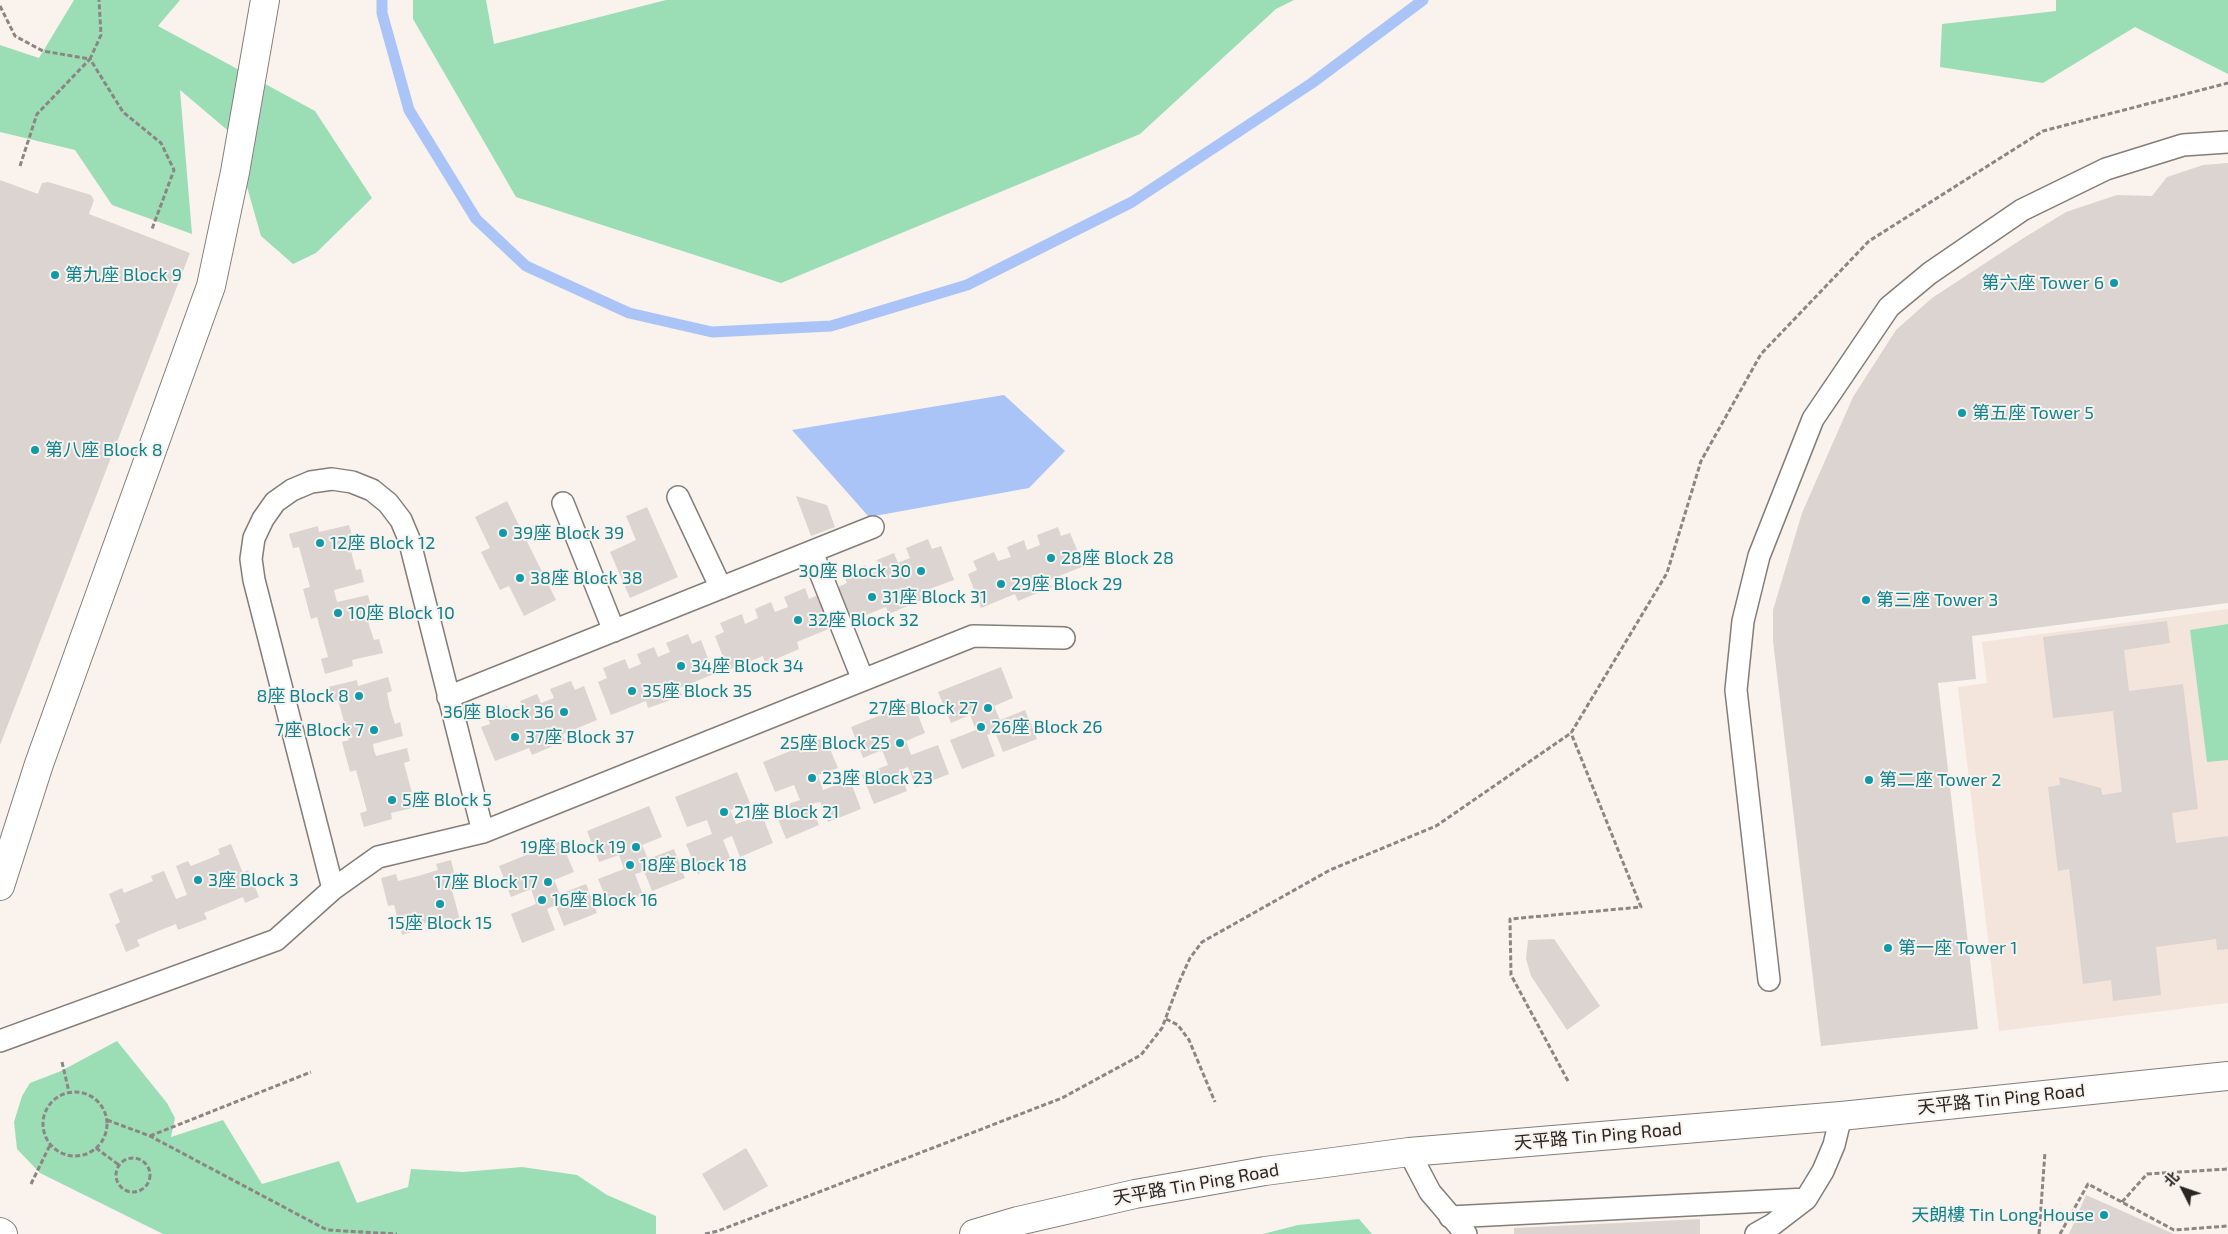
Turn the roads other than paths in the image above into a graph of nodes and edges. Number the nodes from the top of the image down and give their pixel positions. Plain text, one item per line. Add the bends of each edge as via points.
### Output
1 (265, 0) edge
2 (2228, 142) edge
3 (678, 497) dead end
4 (563, 504) dead end
5 (873, 527) dead end
6 (812, 552) junction
7 (721, 588) junction
8 (614, 631) junction
9 (1064, 638) dead end
10 (863, 680) junction
11 (448, 697) junction
12 (483, 832) junction
13 (0, 886) edge
14 (333, 889) junction
15 (1769, 980) dead end
16 (0, 1041) edge
17 (2228, 1076) edge
18 (1841, 1116) junction
19 (1409, 1152) junction
20 (1806, 1199) junction
21 (1450, 1217) junction
22 (974, 1234) edge
23 (1466, 1234) edge
24 (1756, 1234) edge

1 - 13 street via 211,286 39,764
2 - 15 lane via 2183,145 2106,169 2014,216 1930,272 1889,307 1814,419 1759,556 1743,621 1736,690
3 - 7 lane
4 - 8 lane
5 - 6 lane
6 - 7 lane
6 - 10 lane
7 - 8 lane
8 - 11 lane
9 - 10 lane via 973,636
10 - 12 lane
11 - 12 lane
11 - 14 lane via 408,539 388,503 372,490 332,479 292,490 275,502 262,519 254,538 251,559 254,580
12 - 14 lane via 378,856
14 - 16 lane via 276,940
17 - 18 street, 天平路 Tin Ping Road
18 - 19 street, 天平路 Tin Ping Road
18 - 20 lane via 1834,1145
19 - 21 lane via 1430,1192
19 - 22 street, 天平路 Tin Ping Road via 1266,1171 1135,1194
20 - 21 lane
20 - 24 lane
21 - 23 lane

